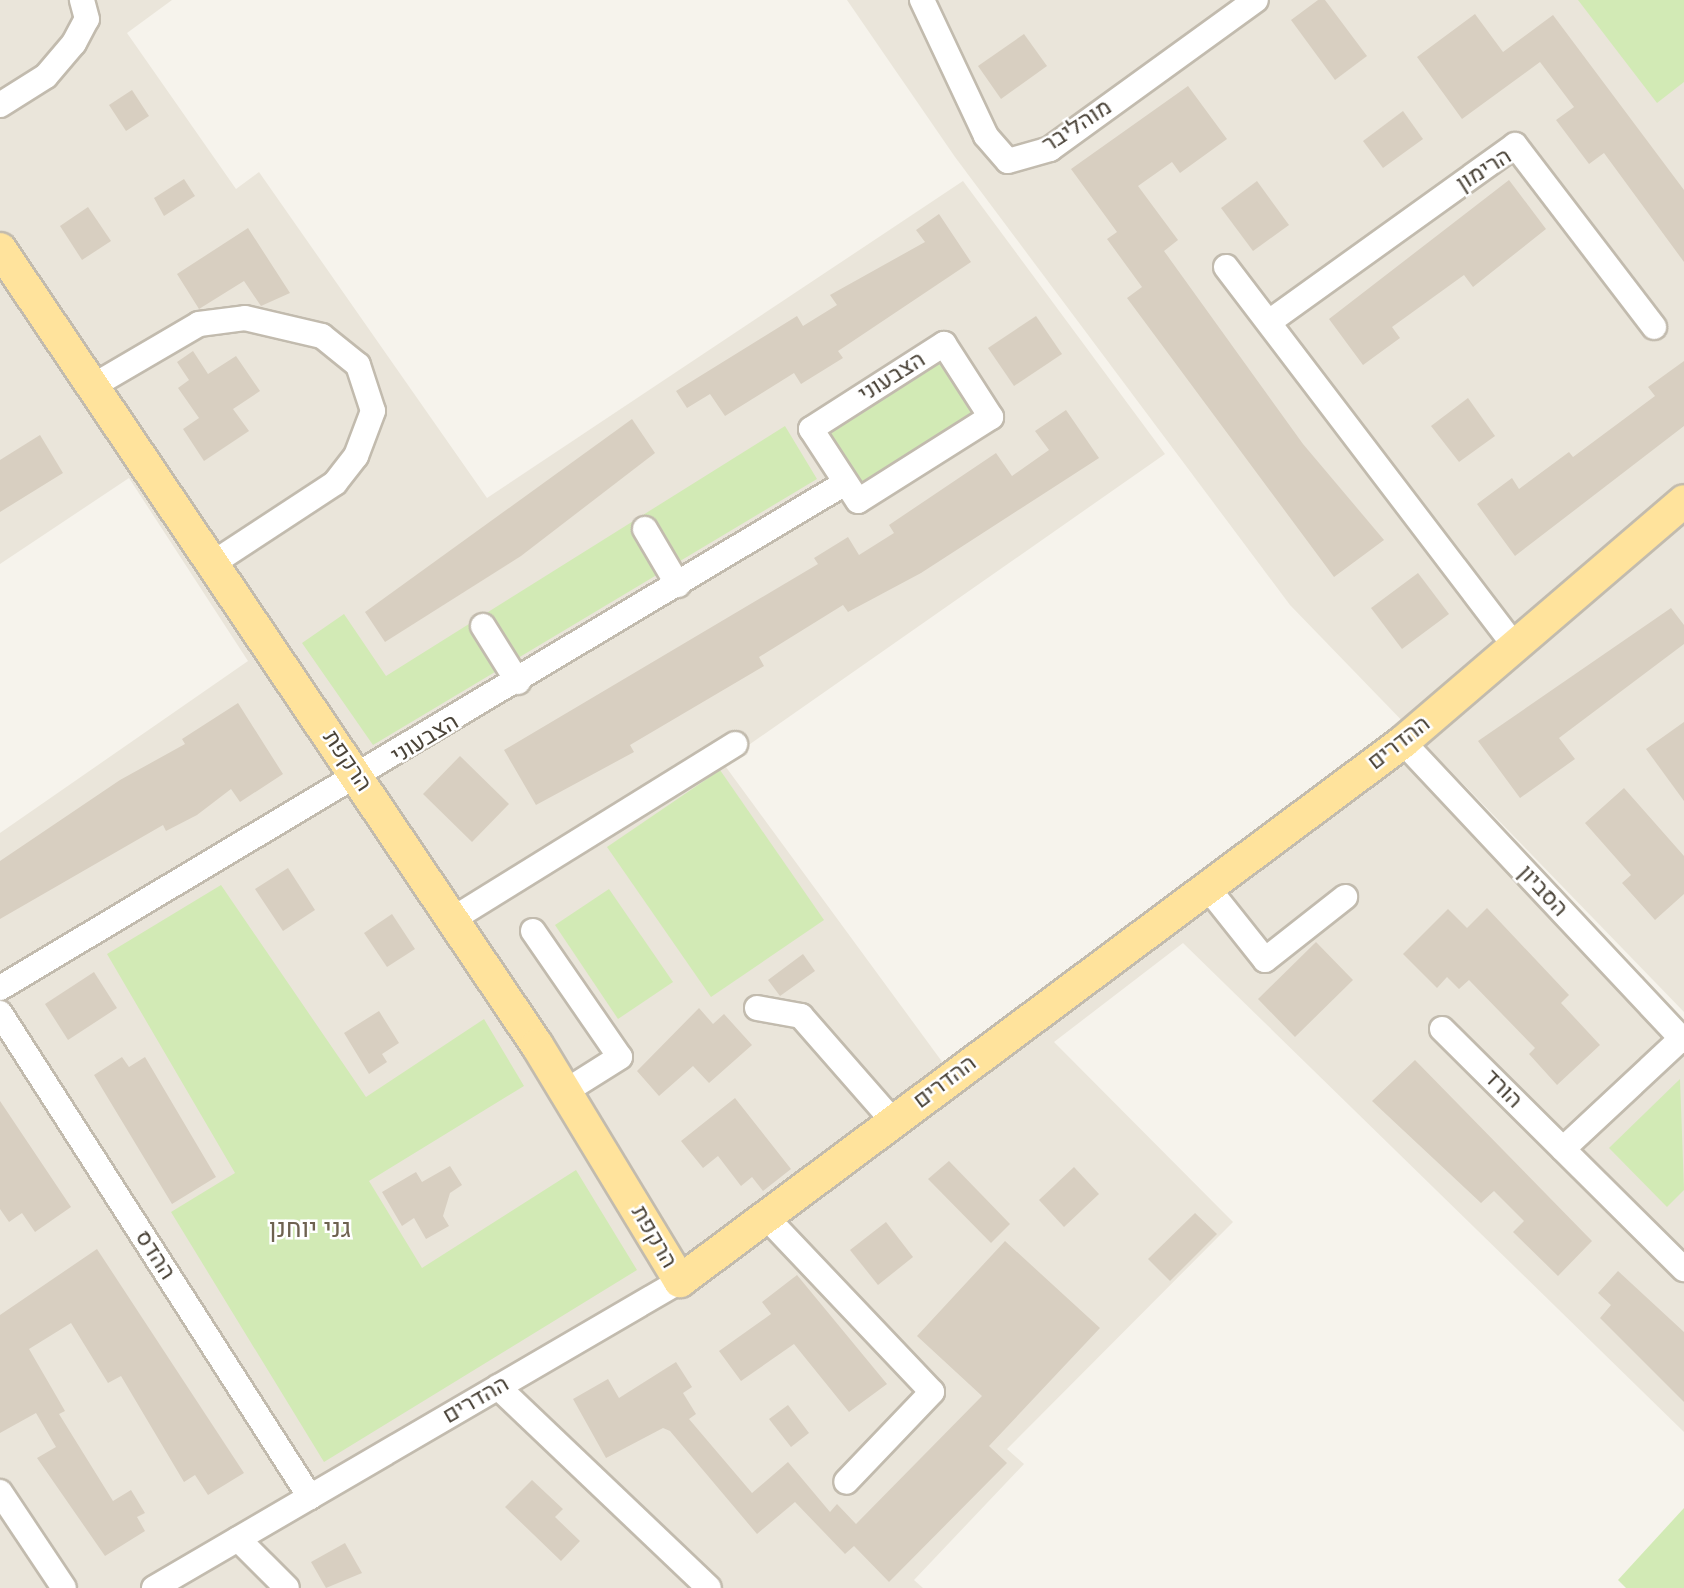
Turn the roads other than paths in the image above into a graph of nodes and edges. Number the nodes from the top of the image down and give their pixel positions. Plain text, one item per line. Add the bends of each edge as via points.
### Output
1 (82, 0) edge
2 (922, 0) edge
3 (1256, 0) edge
4 (0, 105) edge
5 (0, 249) edge
6 (1226, 267) dead end
7 (1269, 322) junction
8 (1654, 327) dead end
9 (93, 386) junction
10 (845, 483) junction
11 (1684, 501) edge
12 (645, 529) dead end
13 (213, 563) junction
14 (678, 584) junction
15 (483, 626) dead end
16 (1515, 646) junction
17 (519, 682) junction
18 (1403, 742) junction
19 (735, 744) dead end
20 (359, 779) junction
21 (1207, 887) junction
22 (1345, 897) dead end
23 (453, 919) junction
24 (533, 931) dead end
25 (0, 988) edge
26 (757, 1007) dead end
27 (0, 1013) edge
28 (1443, 1029) dead end
29 (1683, 1040) edge
30 (566, 1091) junction
31 (893, 1121) junction
32 (1563, 1149) junction
33 (766, 1217) junction
34 (1684, 1269) edge
35 (680, 1281) junction
36 (498, 1387) junction
37 (846, 1482) dead end
38 (0, 1492) edge
39 (310, 1497) junction
40 (238, 1539) junction
41 (64, 1588) edge
42 (154, 1588) edge
43 (287, 1588) edge
44 (709, 1588) edge

1 - 4 street via 87,19 74,43 46,76
2 - 3 street, מוהליבר via 986,136 1008,161 1050,149
5 - 9 main road, הרקפת
6 - 7 street
7 - 8 street, הרימון via 1515,145
7 - 16 street
9 - 13 main road, הרקפת
9 - 13 street via 199,324 245,318 322,335 358,365 373,411 356,456 335,483
10 - 10 street, הצבעוני via 858,501 991,417 944,344 811,429
10 - 14 street, הצבעוני
11 - 16 main road, ההדרים
12 - 14 street
13 - 20 main road, הרקפת
14 - 17 street, הצבעוני
15 - 17 street
16 - 18 main road, ההדרים
17 - 20 street, הצבעוני
18 - 21 main road, ההדרים
18 - 29 street, הסביון
19 - 23 street
20 - 23 main road, הרקפת
20 - 25 street, הצבעוני via 116,915
21 - 22 street via 1265,960
21 - 31 main road, ההדרים
23 - 30 main road, הרקפת
24 - 30 street via 620,1057
26 - 31 street via 801,1016
27 - 39 street, ההדס
28 - 32 street, הורד
29 - 32 street
30 - 35 main road, הרקפת
31 - 33 main road, ההדרים
32 - 34 street, הורד
33 - 35 main road, ההדרים
33 - 37 street via 932,1392
35 - 36 street, ההדרים
36 - 39 street, ההדרים
36 - 44 street
38 - 41 street
39 - 40 street, ההדרים
40 - 42 street, ההדרים
40 - 43 street

